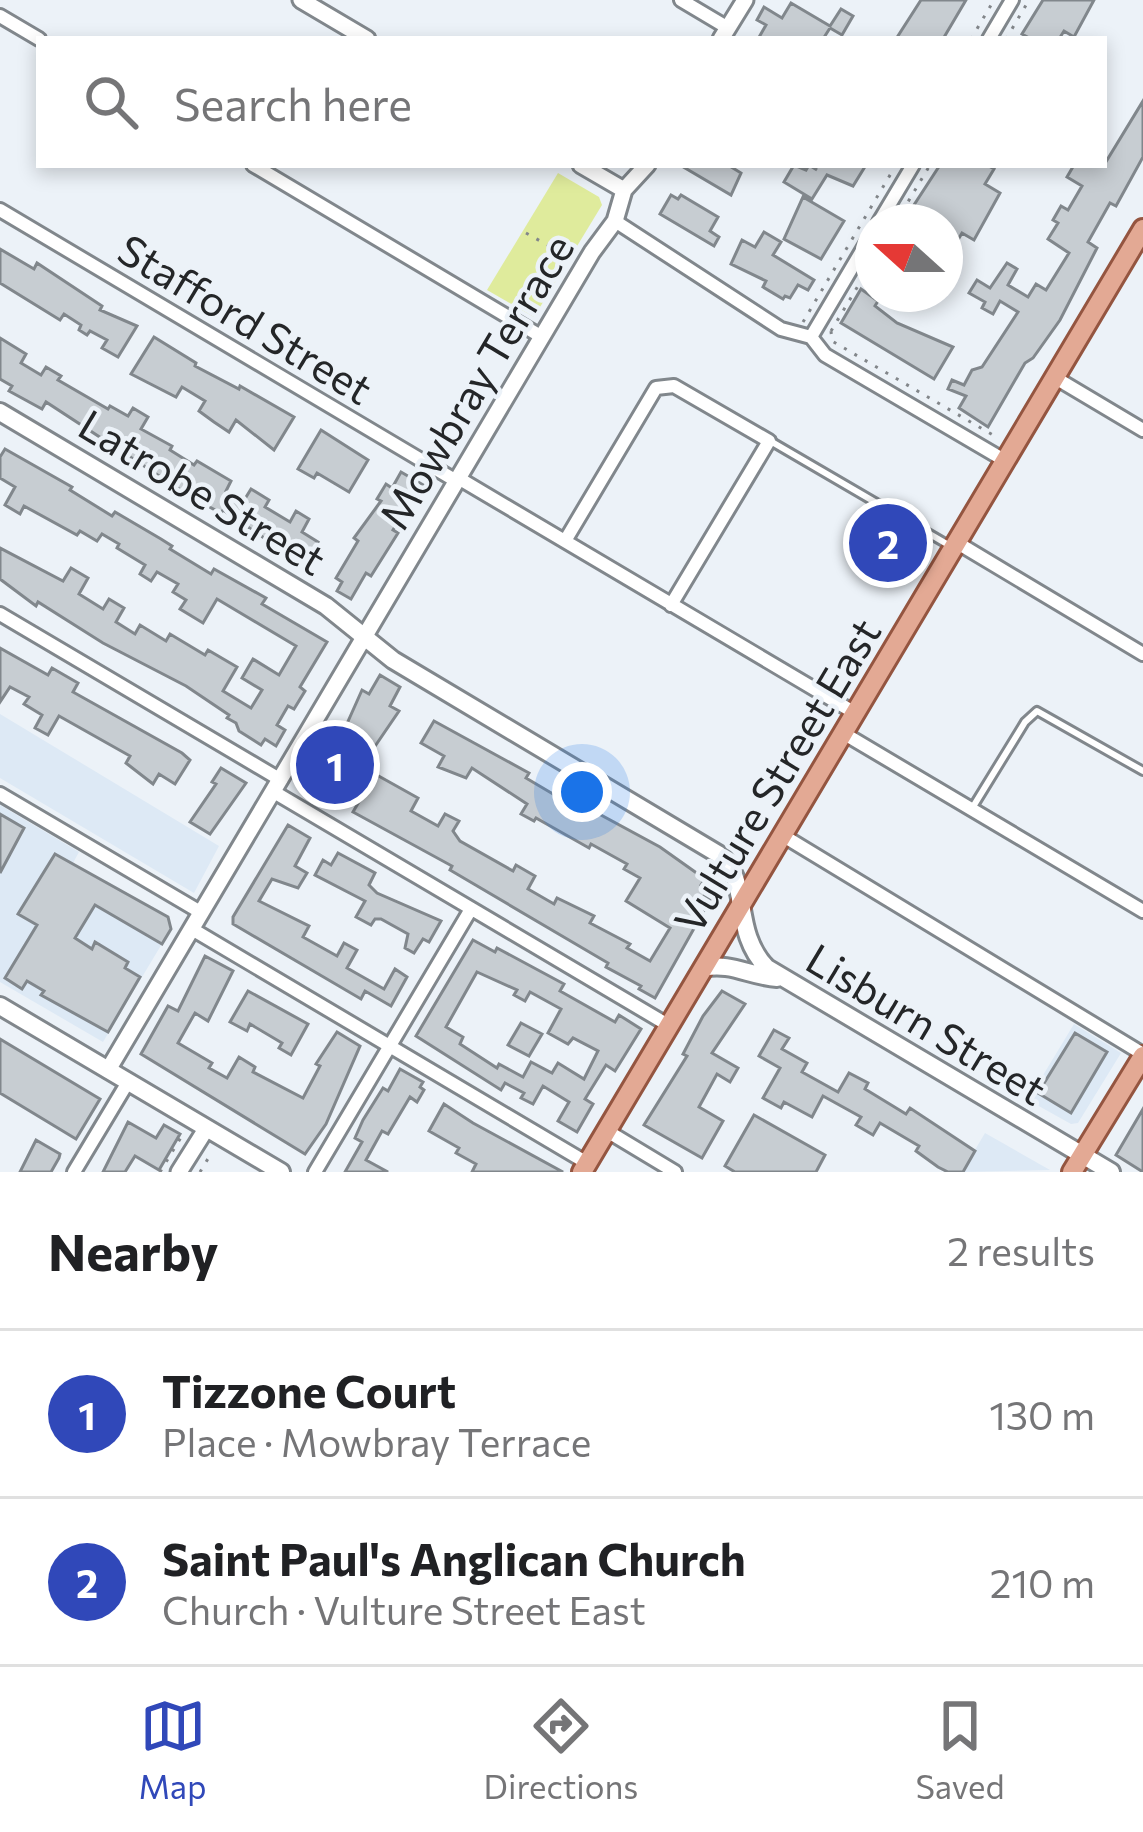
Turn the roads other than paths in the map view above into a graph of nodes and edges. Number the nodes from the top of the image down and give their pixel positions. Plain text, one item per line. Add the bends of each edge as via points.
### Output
1 (302, 0) edge
2 (680, 0) edge
3 (745, 0) edge
4 (1012, 0) edge
5 (0, 16) edge
6 (724, 34) edge
7 (362, 36) edge
8 (990, 36) edge
9 (36, 37) edge
10 (258, 168) edge
11 (586, 168) edge
12 (644, 168) edge
13 (911, 168) edge
14 (624, 190) junction
15 (890, 204) edge
16 (0, 210) edge
17 (615, 220) junction
18 (1143, 229) edge
19 (855, 262) edge
20 (811, 337) junction
21 (542, 338) junction
22 (1054, 377) junction
23 (0, 412) edge
24 (1143, 430) edge
25 (769, 441) junction
26 (1004, 460) junction
27 (459, 480) junction
28 (565, 541) junction
29 (954, 544) junction
30 (671, 605) junction
31 (0, 614) edge
32 (364, 639) junction
33 (1143, 654) edge
34 (855, 713) junction
35 (843, 733) junction
36 (1143, 771) edge
37 (277, 786) junction
38 (0, 794) edge
39 (971, 810) junction
40 (782, 835) junction
41 (739, 906) junction
42 (471, 909) junction
43 (1143, 911) edge
44 (202, 914) junction
45 (192, 929) junction
46 (703, 968) junction
47 (782, 978) junction
48 (0, 1006) edge
49 (668, 1025) junction
50 (390, 1046) junction
51 (1143, 1055) edge
52 (108, 1070) junction
53 (128, 1082) junction
54 (206, 1129) junction
55 (607, 1131) junction
56 (1077, 1164) edge
57 (584, 1168) edge
58 (74, 1172) edge
59 (179, 1172) edge
60 (281, 1172) edge
61 (315, 1172) edge
62 (675, 1172) edge
63 (1111, 1172) edge

1 - 7 street
2 - 6 street
3 - 6 street
4 - 8 street
5 - 9 street
10 - 21 street
11 - 14 street
12 - 14 street, Mowbray Terrace
13 - 15 street
14 - 17 street, Mowbray Terrace
16 - 27 street, Stafford Street
17 - 20 street via 781,329
17 - 21 street, Mowbray Terrace
18 - 22 main road, Vulture Street East
19 - 20 street
20 - 26 street via 825,355
21 - 27 street, Mowbray Terrace
22 - 24 street
22 - 26 main road, Vulture Street East
23 - 32 main road, Latrobe Street via 326,606
25 - 28 street via 674,386 656,388
25 - 29 lane
25 - 30 street
26 - 29 main road, Vulture Street East
27 - 28 street, Stafford Street
27 - 32 street, Mowbray Terrace
28 - 30 street, Stafford Street
29 - 33 street
29 - 34 main road, Vulture Street East
30 - 34 street, Stafford Street
31 - 37 street
32 - 37 street, Mowbray Terrace
32 - 41 main road, Latrobe Street via 722,856 734,872
34 - 35 main road, Vulture Street East
35 - 39 street
35 - 40 main road, Vulture Street East
36 - 39 lane via 1036,711
37 - 42 street
37 - 44 street, Mowbray Terrace
38 - 44 street
39 - 43 street
40 - 41 main road, Vulture Street East
40 - 51 street
41 - 46 main road, Vulture Street East
41 - 47 main road, Lisburn Street via 753,952
42 - 49 street
42 - 50 street
44 - 45 street, Mowbray Terrace
45 - 50 street
45 - 52 street, Mowbray Terrace
46 - 47 main road via 727,964
46 - 49 main road, Vulture Street East
47 - 56 main road, Lisburn Street
48 - 52 main road
49 - 55 main road, Vulture Street East
50 - 57 street
50 - 61 street
51 - 56 main road
52 - 53 main road
53 - 54 main road
53 - 58 street
54 - 59 street
54 - 60 main road
55 - 57 main road, Vulture Street East
55 - 62 street
56 - 63 main road, Lisburn Street

